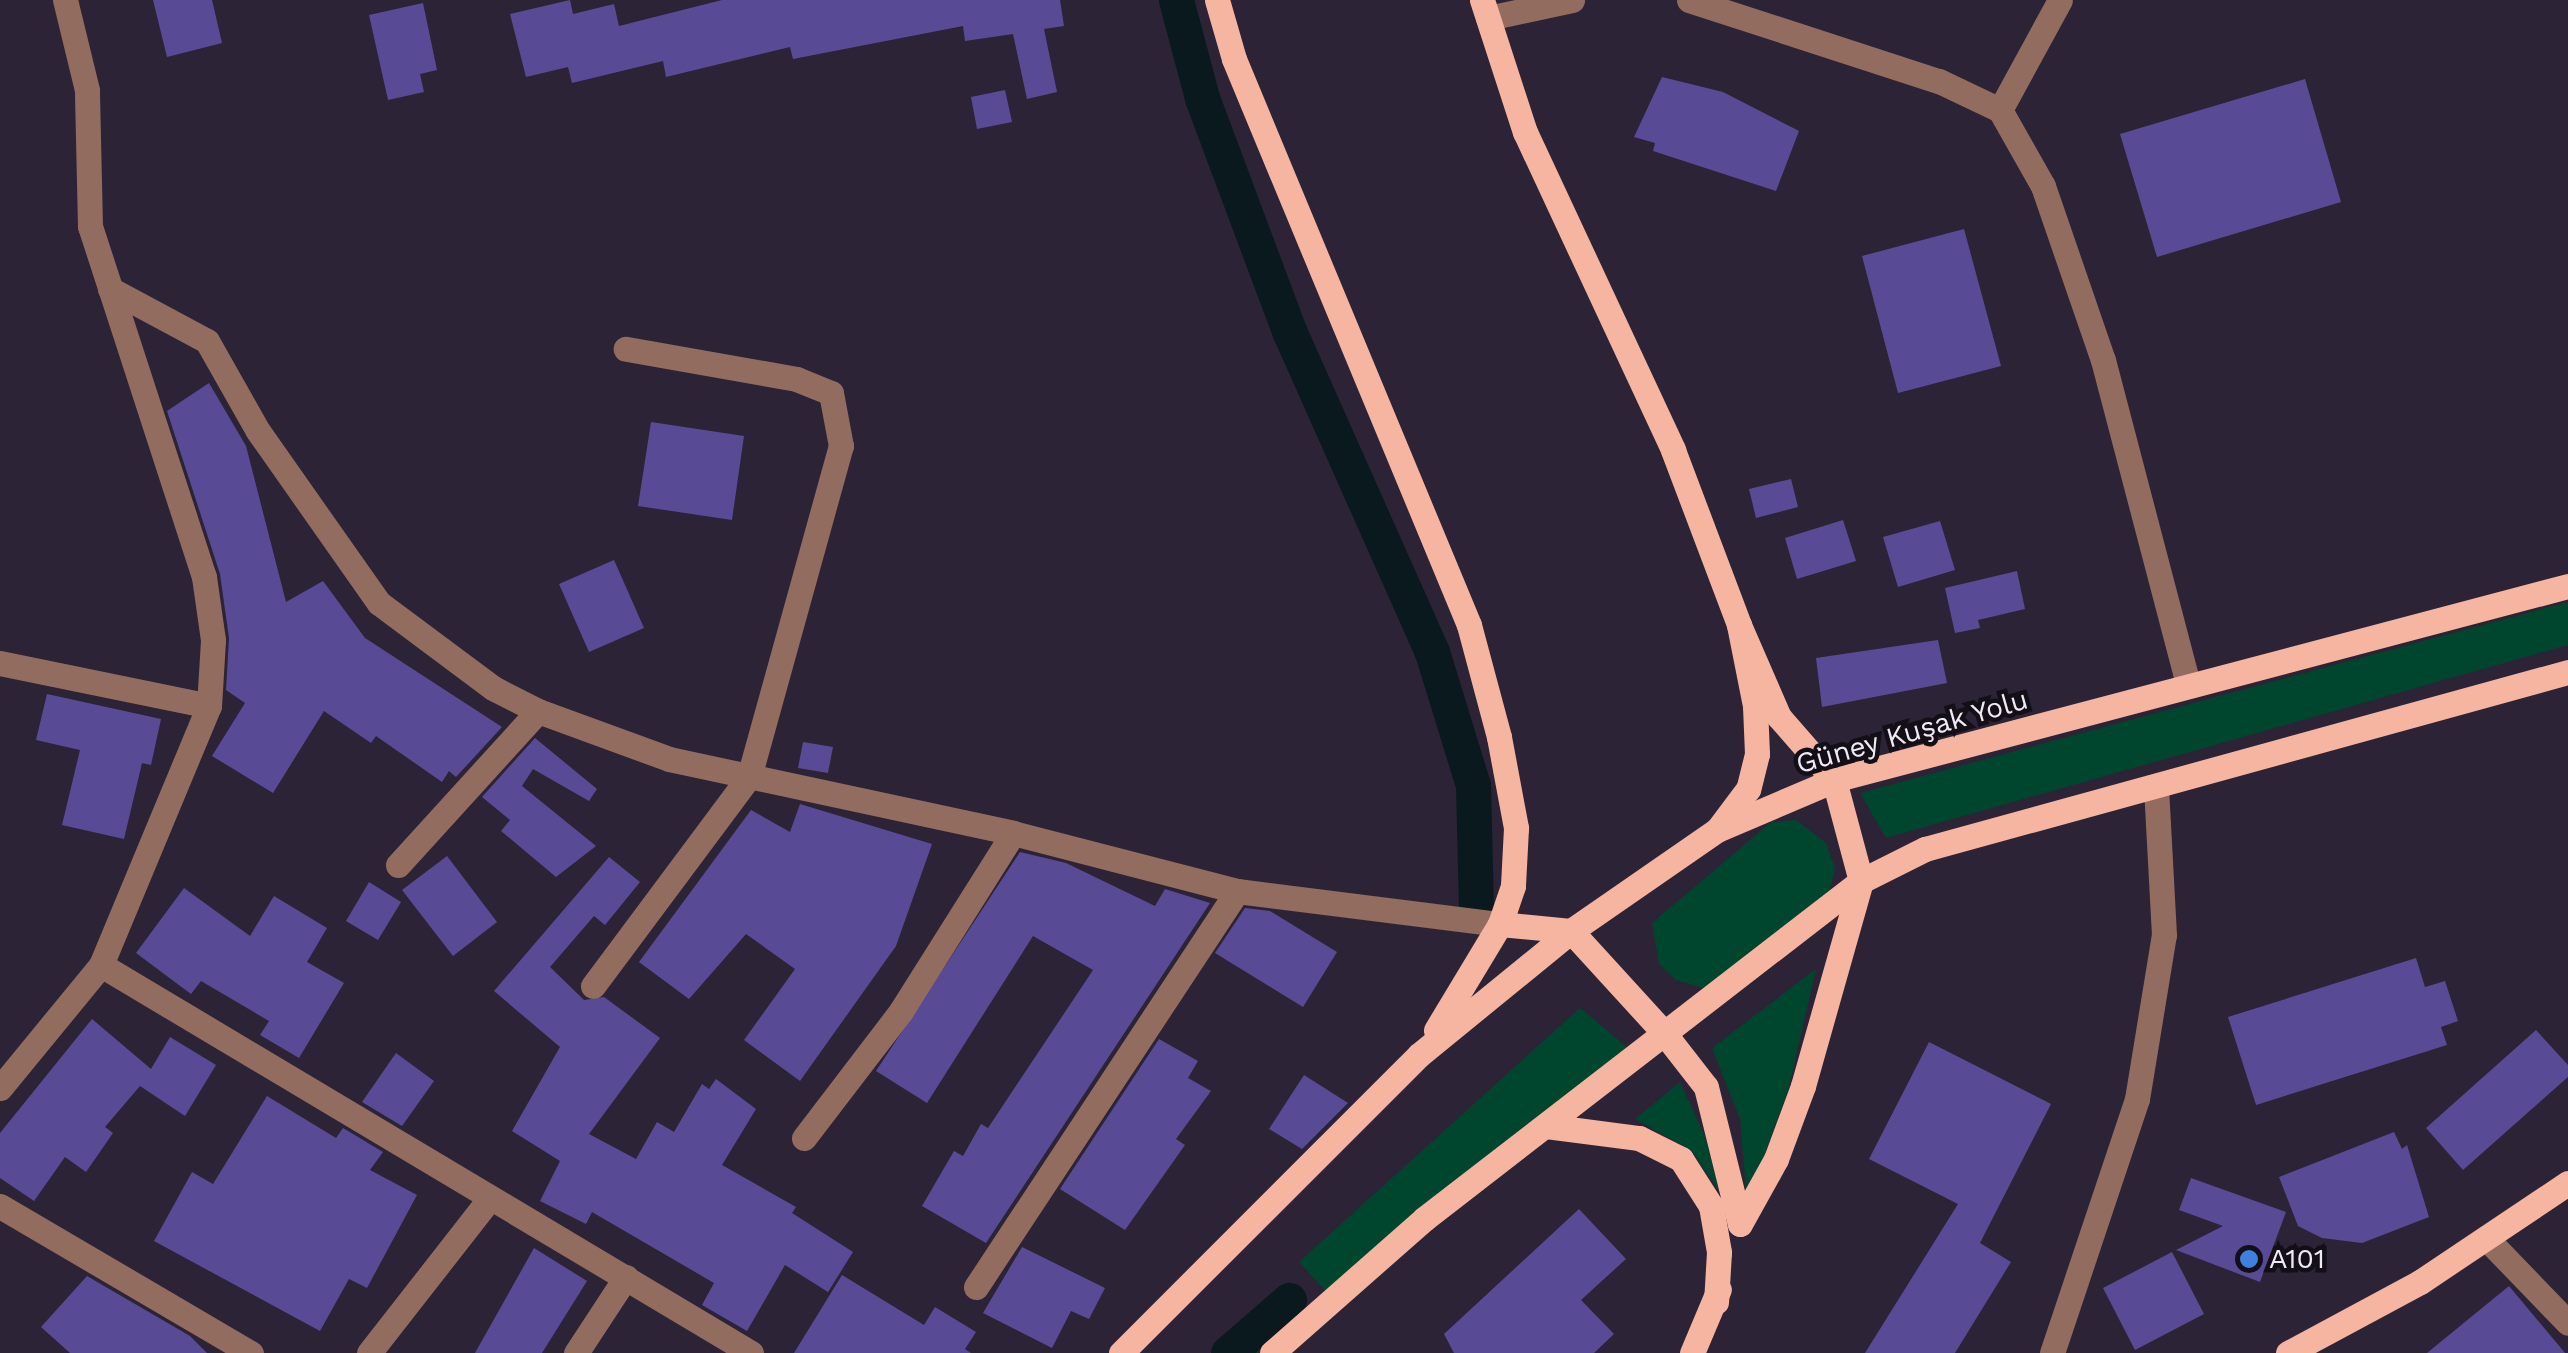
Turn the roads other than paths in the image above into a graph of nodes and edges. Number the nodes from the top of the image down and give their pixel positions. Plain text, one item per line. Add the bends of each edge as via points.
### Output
1 (1218, 0) edge
2 (1572, 0) edge
3 (1689, 0) edge
4 (2060, 0) edge
5 (76, 4) edge
6 (1485, 9) edge
7 (2000, 110) junction
8 (110, 289) junction
9 (626, 349) dead end
10 (2568, 586) edge
11 (1739, 626) junction
12 (0, 663) edge
13 (2568, 672) edge
14 (2188, 684) junction
15 (209, 706) junction
16 (538, 711) junction
17 (748, 777) junction
18 (1834, 780) junction
19 (2156, 787) junction
20 (1717, 830) junction
21 (1013, 834) junction
22 (398, 866) dead end
23 (1861, 881) junction
24 (1236, 891) junction
25 (1500, 924) junction
26 (1571, 931) junction
27 (102, 966) junction
28 (593, 986) dead end
29 (1664, 1033) junction
30 (1419, 1054) junction
31 (0, 1088) edge
32 (1546, 1126) junction
33 (804, 1138) dead end
34 (2568, 1182) edge
35 (490, 1198) junction
36 (0, 1206) edge
37 (1740, 1224) junction
38 (2486, 1238) junction
39 (626, 1277) junction
40 (976, 1287) dead end
41 (1716, 1302) junction
42 (2568, 1323) edge
43 (251, 1353) edge
44 (369, 1353) edge
45 (576, 1353) edge
46 (750, 1353) edge
47 (1121, 1353) edge
48 (1272, 1353) edge
49 (1692, 1353) edge
50 (2052, 1353) edge
51 (2288, 1353) edge

1 - 25 main road via 1263,132 1468,625 1516,828 1514,886
2 - 6 street
3 - 7 street via 1939,82
4 - 7 street
5 - 8 street via 87,90 90,226
6 - 11 main road via 1525,132 1673,450
7 - 14 street via 2043,186 2103,360
8 - 15 street via 204,577 213,640
8 - 16 street via 207,341 258,430 379,603 493,688
9 - 17 street via 797,379 831,393 840,416 840,446
10 - 14 main road, Güney Kuşak Yolu
11 - 18 main road via 1779,717
11 - 20 main road via 1755,706 1756,754 1748,789
12 - 15 street
13 - 19 main road
14 - 18 main road, Güney Kuşak Yolu
15 - 27 street
16 - 17 street via 668,759
16 - 22 street
17 - 21 street
17 - 28 street
18 - 20 main road, Güney Kuşak Yolu
18 - 23 main road
19 - 23 main road via 1925,849
19 - 50 street via 2164,936 2137,1099
20 - 26 main road, Güney Kuşak Yolu
21 - 24 street
21 - 33 street via 901,1011
23 - 29 main road
23 - 37 main road via 1803,1086 1776,1159
24 - 25 street
24 - 40 street
25 - 26 main road
25 - 30 main road
26 - 29 main road
26 - 30 main road, Güney Kuşak Yolu
27 - 31 street
27 - 35 street
29 - 32 main road
29 - 37 main road via 1706,1087
30 - 47 main road, Güney Kuşak Yolu
32 - 41 main road via 1639,1138 1681,1159 1712,1206 1719,1252
32 - 48 main road via 1337,1291
34 - 38 main road
35 - 39 street
35 - 44 street
36 - 43 street
37 - 41 main road
38 - 42 street
38 - 51 main road
39 - 45 street
39 - 46 street
41 - 49 main road

